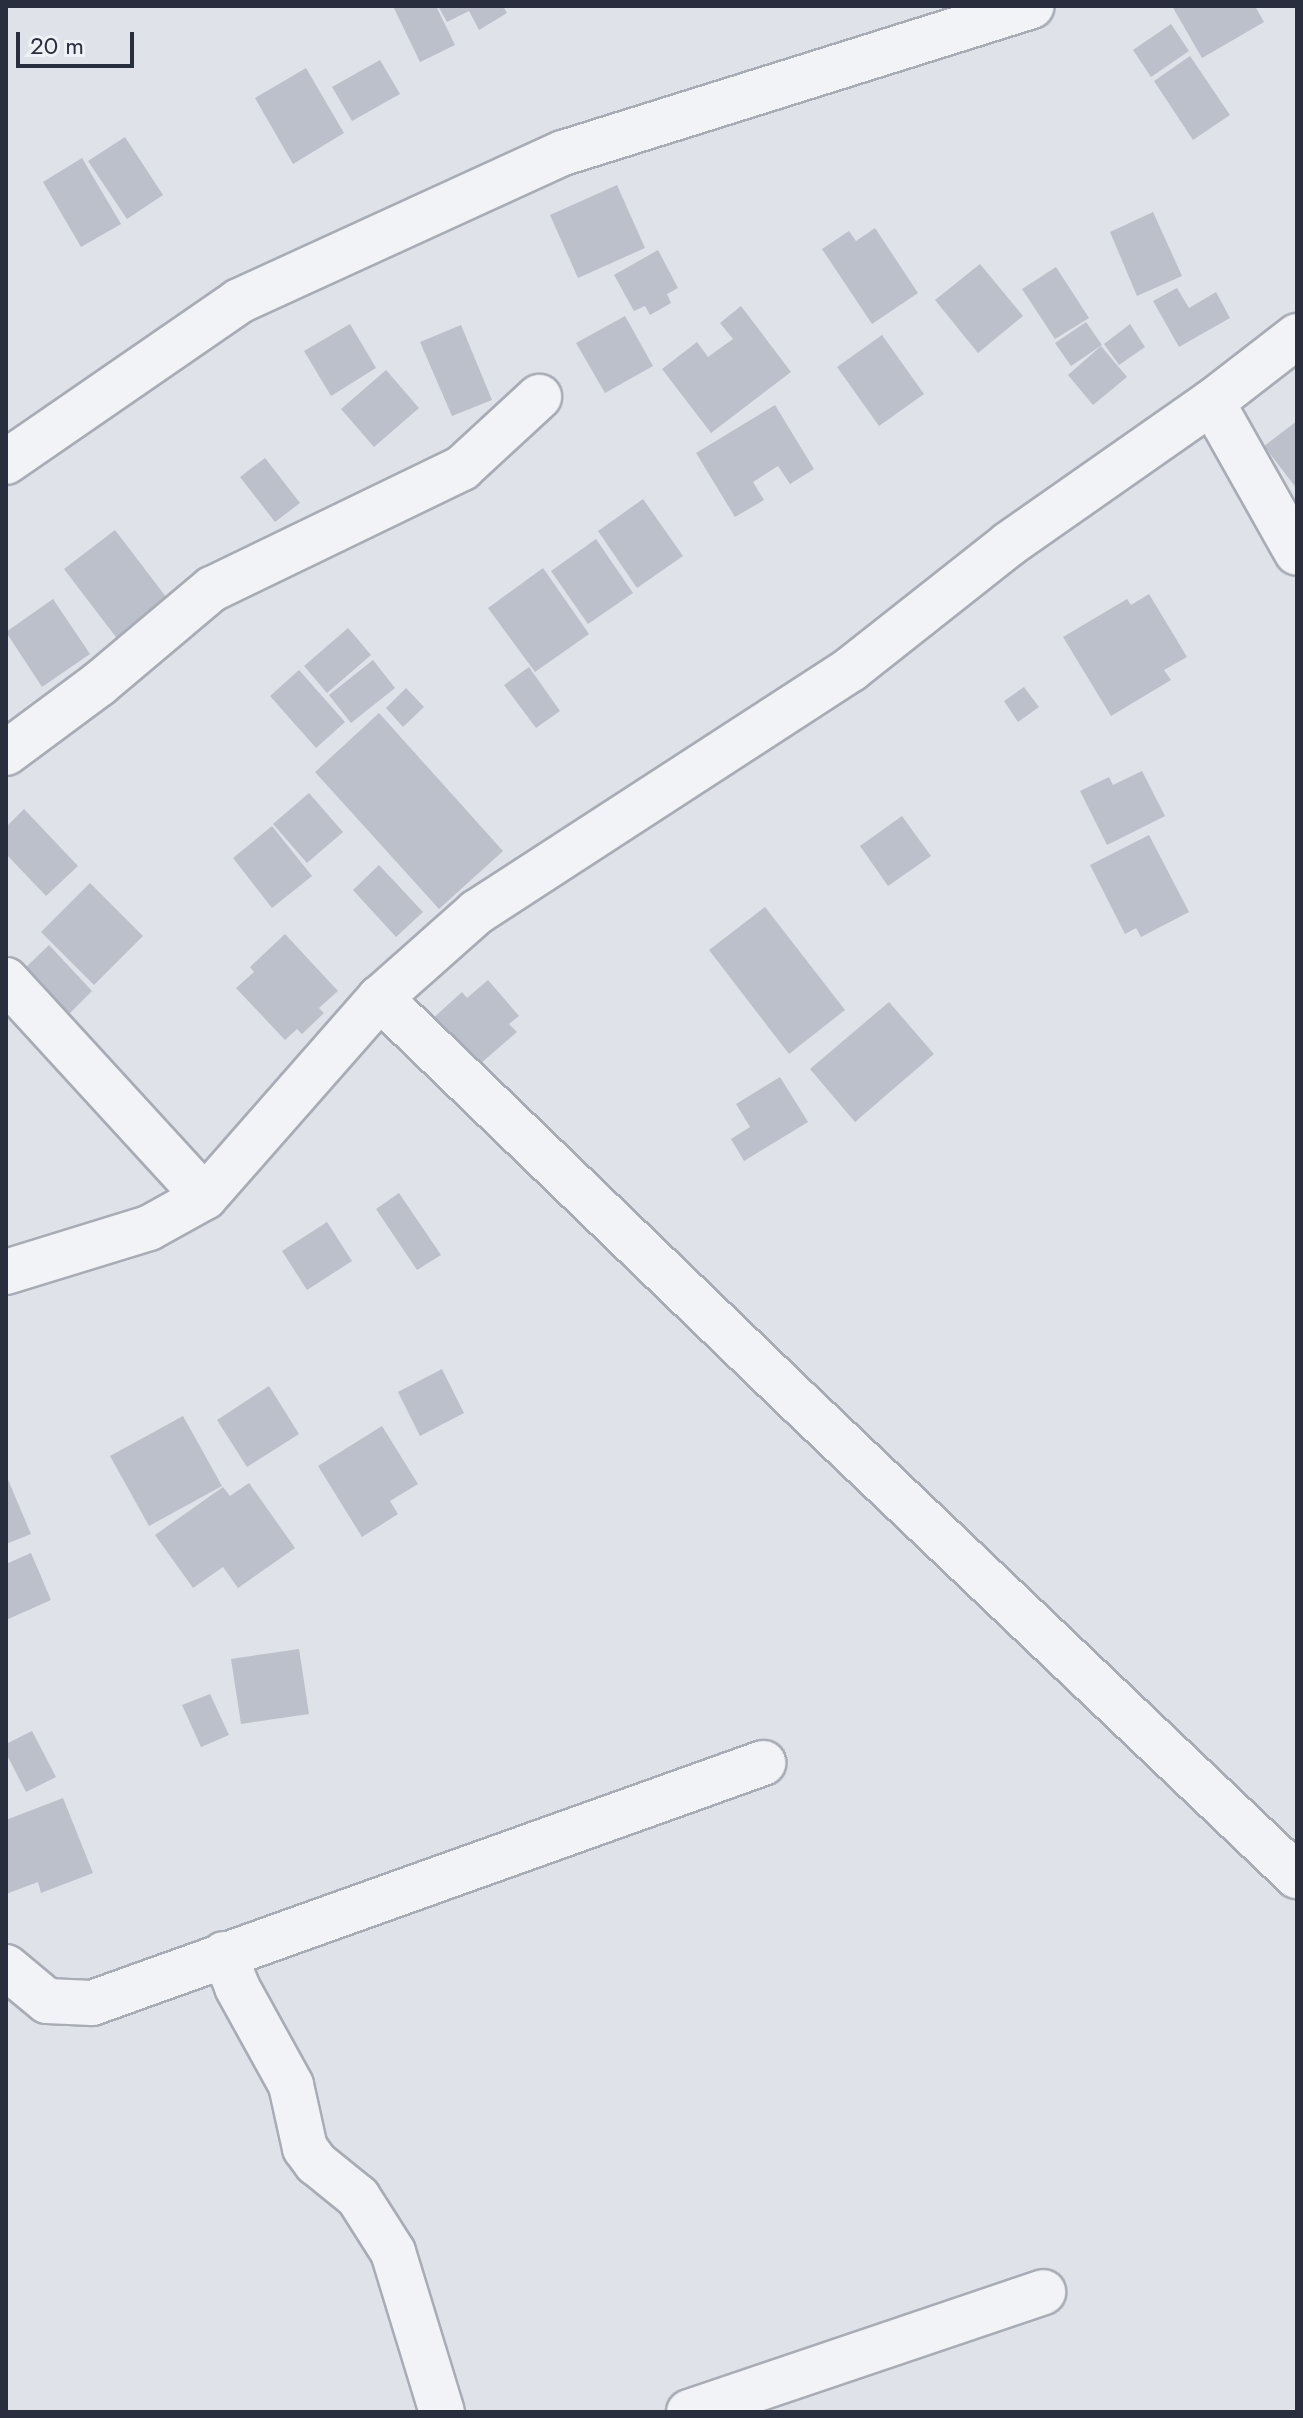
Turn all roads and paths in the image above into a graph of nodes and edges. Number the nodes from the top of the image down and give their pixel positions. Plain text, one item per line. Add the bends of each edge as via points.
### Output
1 (1011, 10) edge
2 (1297, 336) edge
3 (539, 397) dead end
4 (1212, 402) junction
5 (6, 462) edge
6 (1297, 553) edge
7 (6, 753) edge
8 (6, 980) edge
9 (380, 998) junction
10 (205, 1197) junction
11 (6, 1272) edge
12 (763, 1763) dead end
13 (1297, 1876) edge
14 (224, 1954) junction
15 (6, 1967) edge
16 (1043, 2292) dead end
17 (442, 2412) edge
18 (689, 2412) edge

1 - 5 street via 563,153 443,206 239,301
2 - 4 street
3 - 7 street via 462,468 212,589
4 - 6 street
4 - 9 street via 1009,544 851,669 477,912
8 - 10 street
9 - 10 street
9 - 13 street
10 - 11 street via 149,1228
12 - 14 street
14 - 15 street via 92,2003 47,2001
14 - 17 street via 291,2085 305,2148 358,2197 393,2252
16 - 18 street

